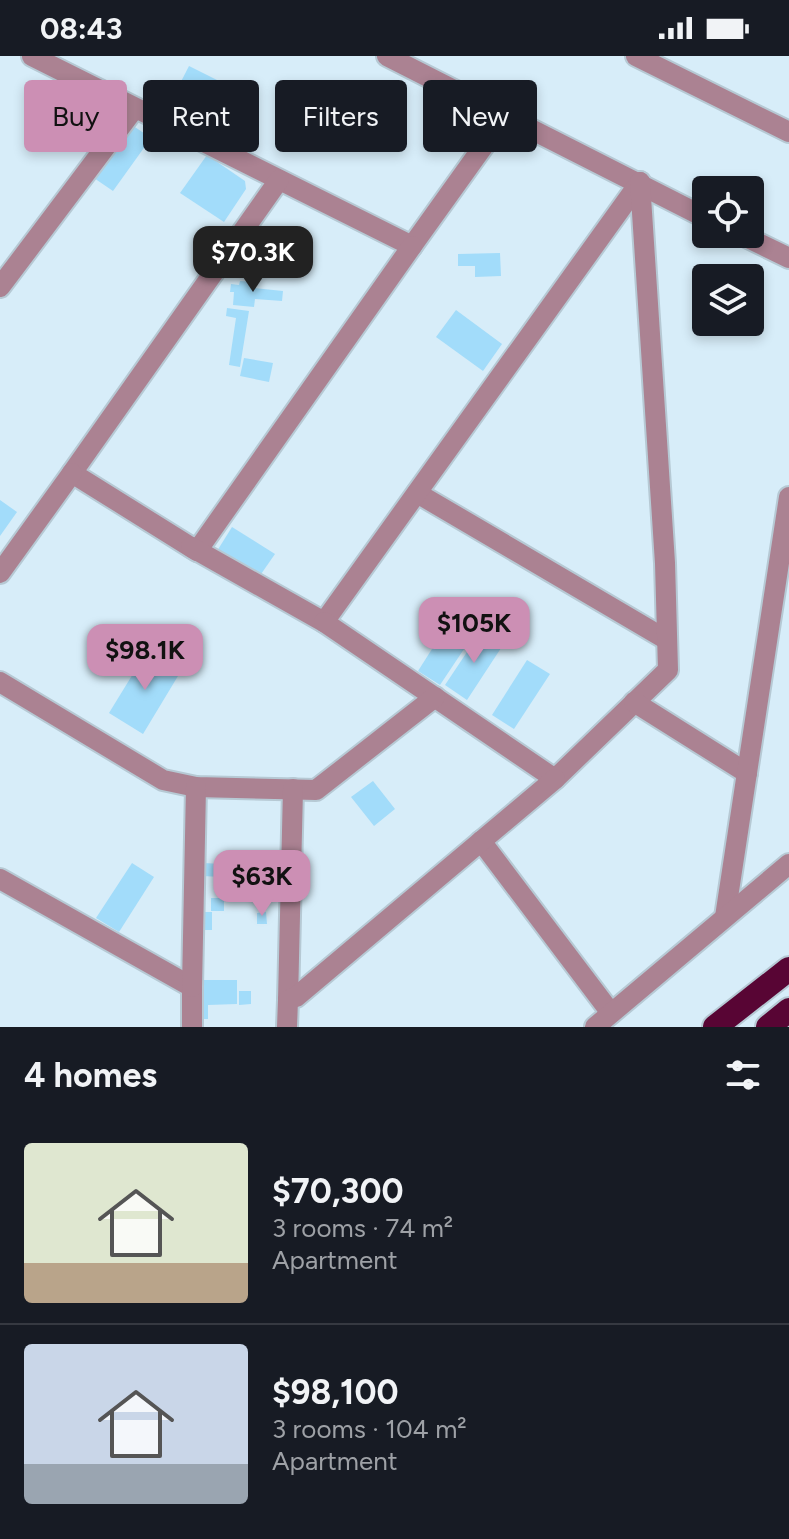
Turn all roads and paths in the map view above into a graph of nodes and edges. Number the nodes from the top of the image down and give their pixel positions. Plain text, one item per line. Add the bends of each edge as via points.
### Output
1 (32, 56) edge
2 (387, 56) edge
3 (636, 56) edge
4 (434, 80) edge
5 (134, 109) junction
6 (537, 132) edge
7 (789, 132) edge
8 (479, 152) edge
9 (279, 180) junction
10 (640, 182) junction
11 (692, 210) edge
12 (412, 246) junction
13 (764, 246) edge
14 (789, 258) edge
15 (0, 287) edge
16 (72, 473) junction
17 (417, 493) junction
18 (789, 497) edge
19 (194, 549) junction
20 (0, 573) edge
21 (324, 622) junction
22 (667, 640) junction
23 (0, 682) edge
24 (435, 697) junction
25 (634, 702) junction
26 (747, 773) junction
27 (555, 779) junction
28 (196, 787) junction
29 (293, 789) junction
30 (481, 841) junction
31 (789, 864) edge
32 (0, 879) edge
33 (725, 917) junction
34 (789, 969) edge
35 (192, 987) junction
36 (288, 1000) junction
37 (789, 1010) edge
38 (611, 1013) junction
39 (192, 1027) edge
40 (287, 1027) edge
41 (595, 1027) edge
42 (715, 1027) edge
43 (768, 1027) edge

1 - 5 street
2 - 4 street
3 - 7 street
5 - 9 street
5 - 15 street
6 - 10 street
8 - 12 street
9 - 12 street
9 - 16 street
10 - 11 street
10 - 17 street
10 - 22 street
12 - 19 street
13 - 14 street
16 - 19 street
16 - 20 street
17 - 21 street
17 - 22 street
18 - 26 street
19 - 21 street
21 - 24 street
22 - 25 street via 668,670
23 - 28 street via 163,780
24 - 27 street
24 - 29 street via 316,790
25 - 26 street
25 - 27 street
26 - 33 street
27 - 30 street
28 - 29 street
28 - 35 street
29 - 36 street
30 - 36 street
30 - 38 street
31 - 33 street
32 - 35 street
33 - 38 street
34 - 42 highway
35 - 39 street
36 - 40 street
37 - 43 highway
38 - 41 street

